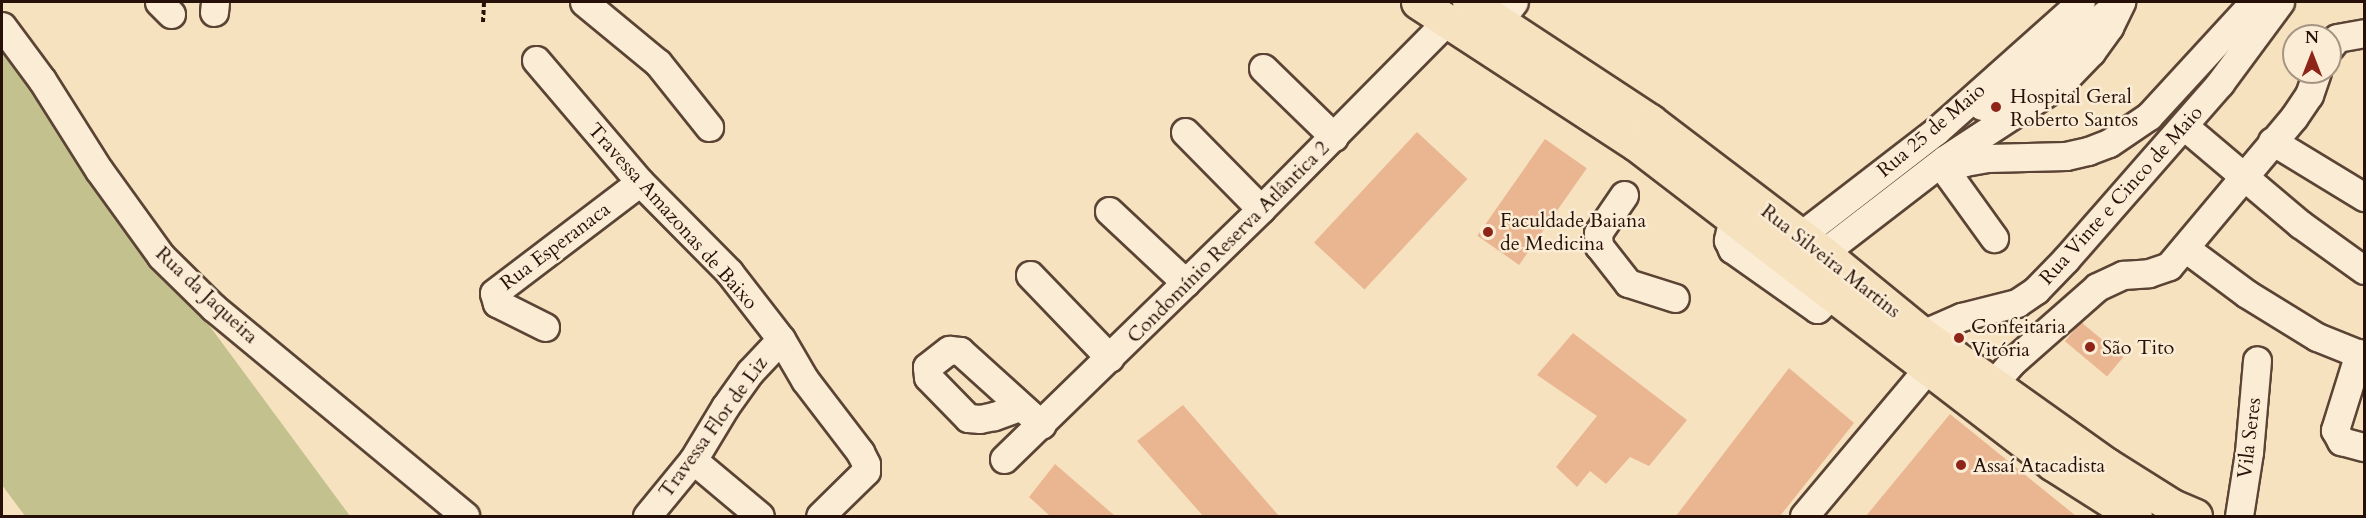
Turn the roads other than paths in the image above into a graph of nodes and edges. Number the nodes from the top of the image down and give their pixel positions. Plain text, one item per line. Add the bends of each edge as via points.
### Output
1 (584, 2) edge
2 (1418, 2) edge
3 (2081, 2) edge
4 (2120, 2) edge
5 (2254, 2) edge
6 (2280, 2) edge
7 (1458, 11) edge
8 (1507, 11) edge
9 (2, 26) edge
10 (2364, 33) edge
11 (2342, 37) edge
12 (536, 60) dead end
13 (1263, 68) dead end
14 (2313, 84) edge
15 (2184, 126) junction
16 (709, 127) dead end
17 (1936, 131) junction
18 (1185, 132) dead end
19 (1334, 137) junction
20 (2272, 141) junction
21 (1898, 161) junction
22 (1929, 174) junction
23 (2244, 174) junction
24 (640, 182) junction
25 (1624, 195) dead end
26 (2364, 197) edge
27 (1261, 209) junction
28 (1109, 210) dead end
29 (1733, 218) junction
30 (1994, 237) dead end
31 (2185, 248) junction
32 (1804, 250) junction
33 (2364, 270) edge
34 (1030, 275) dead end
35 (1186, 283) junction
36 (1832, 295) junction
37 (1674, 298) dead end
38 (545, 327) dead end
39 (1922, 334) junction
40 (781, 339) junction
41 (2362, 355) edge
42 (1110, 358) junction
43 (2257, 360) dead end
44 (1928, 368) junction
45 (1993, 384) junction
46 (1019, 407) dead end
47 (1042, 425) junction
48 (2364, 447) edge
49 (1004, 459) dead end
50 (693, 460) junction
51 (465, 516) edge
52 (647, 516) edge
53 (760, 516) edge
54 (820, 516) edge
55 (1804, 516) edge
56 (2135, 516) edge
57 (2195, 516) edge
58 (2239, 516) edge

1 - 16 street via 658,63
2 - 7 main road, Rua Silveira Martins
3 - 17 street, Rua 25 de Maio
4 - 17 street via 2044,64 1974,111
4 - 22 street via 2103,36 2060,84
5 - 22 street, Rua 25 de Maio via 2149,116 2109,143 2066,156 1988,158
6 - 15 street, Rua Vinte e Cinco de Maio
7 - 8 main road, Rua Silveira Martins
7 - 19 street, Condomínio Reserva Atlântica 2
7 - 29 main road, Rua Silveira Martins
8 - 32 main road, Rua Silveira Martins via 1650,121
9 - 51 street, Rua da Jaqueira via 161,256 214,308
10 - 11 street
12 - 24 street, Travessa Amazonas de Baixo
13 - 19 street
14 - 20 street via 2309,95
15 - 23 street
15 - 39 street, Rua Vinte e Cinco de Maio via 2036,290 2017,303 1961,317
17 - 21 street, Rua 25 de Maio
18 - 27 street
19 - 27 street, Condomínio Reserva Atlântica 2
20 - 23 street
20 - 26 street
21 - 22 street
21 - 32 street, Rua 25 de Maio
22 - 30 street
22 - 32 street, Rua 25 de Maio
23 - 31 street
23 - 33 street via 2300,224
24 - 38 street, Rua Esperanaca via 494,292 497,303
24 - 40 street, Travessa Amazonas de Baixo via 729,272
25 - 37 street via 1598,233 1599,246 1628,283
27 - 35 street, Condomínio Reserva Atlântica 2
28 - 35 street
29 - 32 main road, Rua Silveira Martins
29 - 36 street via 1728,240 1732,249 1817,309
31 - 41 street via 2247,294 2317,337
31 - 45 street via 2169,266 2149,273 2123,275 2097,287 2012,362
32 - 36 main road, Rua Silveira Martins
32 - 39 main road, Rua Silveira Martins
34 - 42 street
35 - 42 street, Condomínio Reserva Atlântica 2
36 - 44 main road, Rua Silveira Martins
39 - 45 main road, Rua Silveira Martins
40 - 50 street, Travessa Flor de Liz via 750,372
40 - 54 street, Travessa Amazonas de Baixo via 805,380 866,464 859,479
41 - 48 street via 2335,430 2341,441
42 - 47 street, Condomínio Reserva Atlântica 2
43 - 58 street, Vila Seres
44 - 55 street
44 - 56 main road, Rua Silveira Martins via 2053,464
45 - 57 main road, Rua Silveira Martins via 2107,465
46 - 47 street
47 - 49 street, Condomínio Reserva Atlântica 2
50 - 52 street, Travessa Flor de Liz
50 - 53 street

